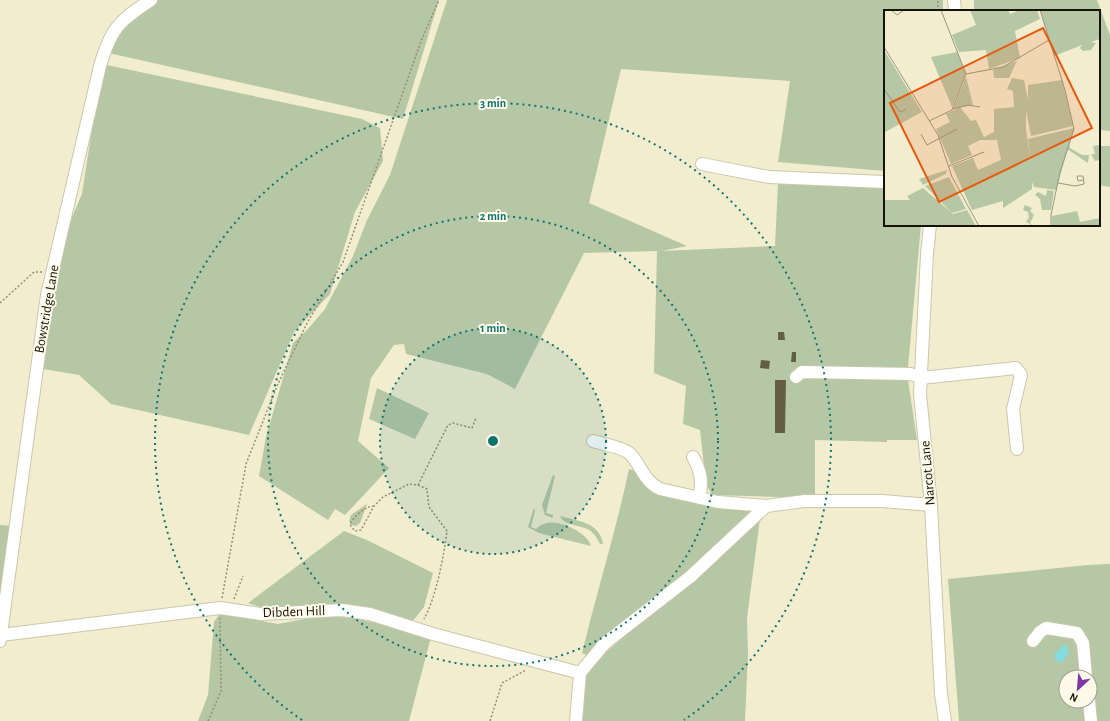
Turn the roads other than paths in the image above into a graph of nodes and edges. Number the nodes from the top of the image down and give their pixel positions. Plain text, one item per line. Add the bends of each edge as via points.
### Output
1 (152, 0) edge
2 (954, 0) edge
3 (955, 10) edge
4 (702, 164) dead end
5 (884, 182) edge
6 (930, 226) edge
7 (796, 377) dead end
8 (921, 378) junction
9 (593, 441) dead end
10 (1017, 449) dead end
11 (693, 457) dead end
12 (699, 498) junction
13 (931, 505) junction
14 (766, 506) junction
15 (0, 638) edge
16 (1033, 641) dead end
17 (1085, 669) edge
18 (580, 673) junction
19 (1090, 709) edge
20 (576, 721) edge
21 (945, 721) edge
22 (1091, 721) edge

1 - 15 street, Bowstridge Lane via 124,18 107,43 98,74 47,295
2 - 3 street
4 - 5 street via 769,177
6 - 8 street, Narcot Lane via 926,254
7 - 8 street via 802,372 910,374
8 - 10 street via 1012,367 1018,369 1021,376 1013,409
8 - 13 street, Narcot Lane via 920,394
9 - 12 street via 629,453 651,484 660,489
11 - 12 street via 700,470 702,486
12 - 14 street
13 - 14 street via 882,501 805,501
13 - 21 street, Narcot Lane via 941,694
14 - 18 street via 690,576 605,643
15 - 18 street, Dibden Hill via 225,608 260,614 342,610 370,614 418,630
16 - 17 street via 1046,628 1077,633 1083,643
18 - 20 street
19 - 22 street

